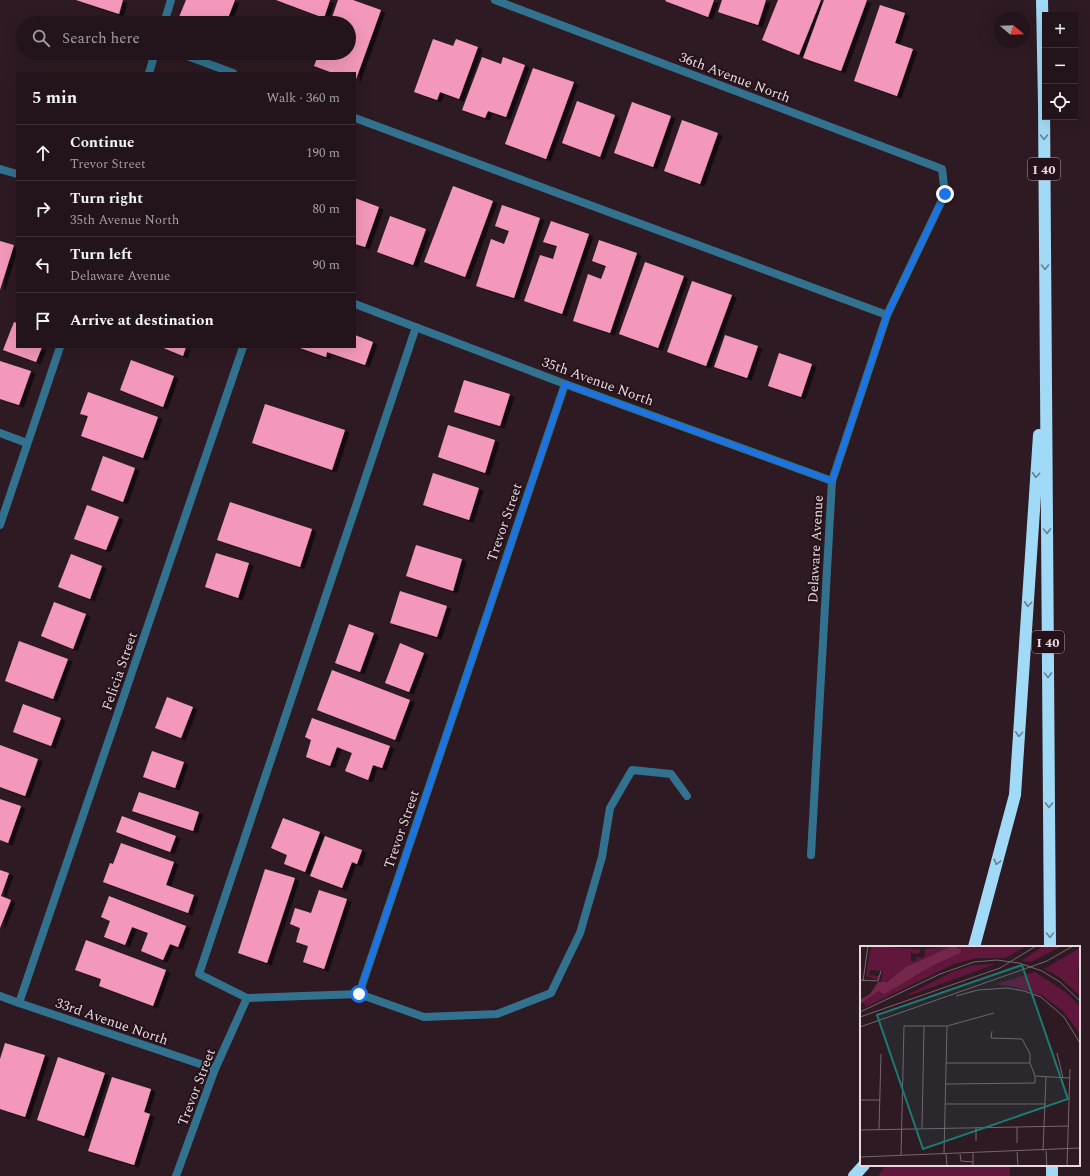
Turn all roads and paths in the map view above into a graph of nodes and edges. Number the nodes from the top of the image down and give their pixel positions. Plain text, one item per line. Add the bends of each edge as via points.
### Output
1 (171, 0) edge
2 (495, 0) edge
3 (1042, 0) edge
4 (166, 16) edge
5 (153, 60) edge
6 (198, 60) edge
7 (149, 72) edge
8 (230, 72) edge
9 (356, 118) edge
10 (0, 169) edge
11 (16, 174) edge
12 (945, 194) joint
13 (356, 304) edge
14 (887, 315) junction
15 (416, 326) junction
16 (1045, 338) junction
17 (60, 348) edge
18 (243, 348) edge
19 (565, 384) junction
20 (0, 433) edge
21 (28, 443) junction
22 (832, 481) junction
23 (0, 525) edge
24 (687, 796) dead end
25 (811, 855) dead end
26 (974, 946) edge
27 (1050, 946) edge
28 (359, 994) junction
29 (0, 996) edge
30 (247, 998) junction
31 (19, 1003) junction
32 (215, 1069) junction
33 (863, 1166) edge
34 (176, 1176) edge
35 (854, 1176) edge

1 - 4 street
2 - 12 street, 36th Avenue North via 942,169
3 -> 16 highway, I 40
5 - 7 street
6 - 8 street
9 - 14 street
10 - 11 street
12 - 14 street, Delaware Avenue
13 - 15 street, 35th Avenue North
14 - 22 street, Delaware Avenue
15 - 19 street, 35th Avenue North
15 - 30 street via 199,974
16 -> 26 highway via 1015,795
16 -> 27 highway, I 40
17 - 21 street
18 - 31 street, Felicia Street
19 - 22 street, 35th Avenue North
19 - 28 street, Trevor Street
20 - 21 street
21 - 23 street
22 - 25 street, Delaware Avenue
24 - 28 street via 671,774 632,770 610,808 602,857 580,933 551,993 497,1014 424,1017
28 - 30 street
29 - 31 street, 33rd Avenue North
30 - 32 street, Trevor Street
31 - 32 street, 33rd Avenue North
32 - 34 street, Trevor Street
33 - 35 highway

